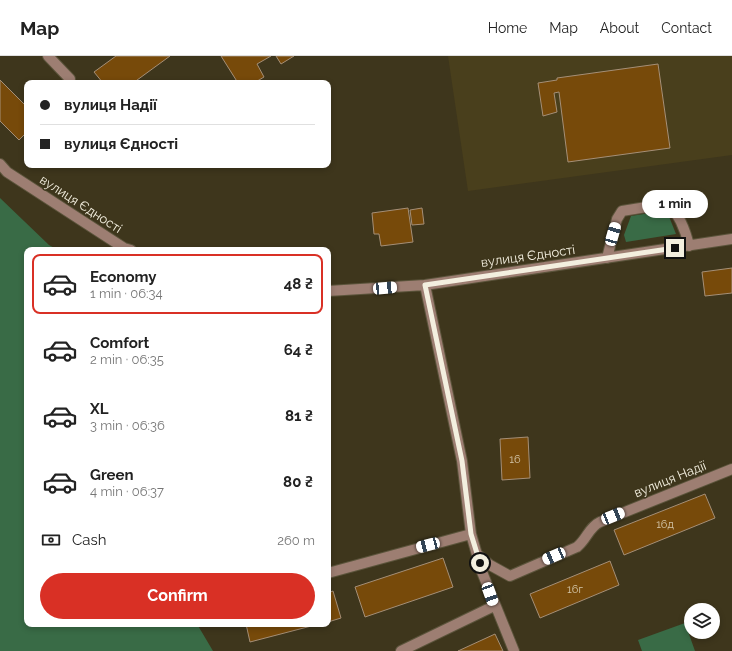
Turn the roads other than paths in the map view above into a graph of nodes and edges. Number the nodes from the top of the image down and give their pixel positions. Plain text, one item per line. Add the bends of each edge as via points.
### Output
1 (48, 56) edge
2 (70, 79) dead end
3 (0, 164) edge
4 (732, 239) edge
5 (689, 246) junction
6 (122, 247) edge
7 (607, 258) junction
8 (425, 285) junction
9 (331, 291) edge
10 (732, 469) edge
11 (471, 534) junction
12 (477, 553) junction
13 (331, 572) edge
14 (494, 606) junction
15 (401, 651) edge
16 (514, 651) edge

1 - 2 street
3 - 6 street, вулиця Єдності via 7,172
4 - 5 street, вулиця Єдності
5 - 7 street, вулиця Єдності
5 - 7 street via 674,211 665,204 658,205 622,211 617,219
7 - 8 street, вулиця Єдності
8 - 9 street, вулиця Єдності
8 - 11 street via 462,461
10 - 12 street, вулиця Надії via 600,522 593,526 577,547 510,576 490,565
11 - 12 street
11 - 13 street
12 - 14 street
14 - 15 street
14 - 16 street

